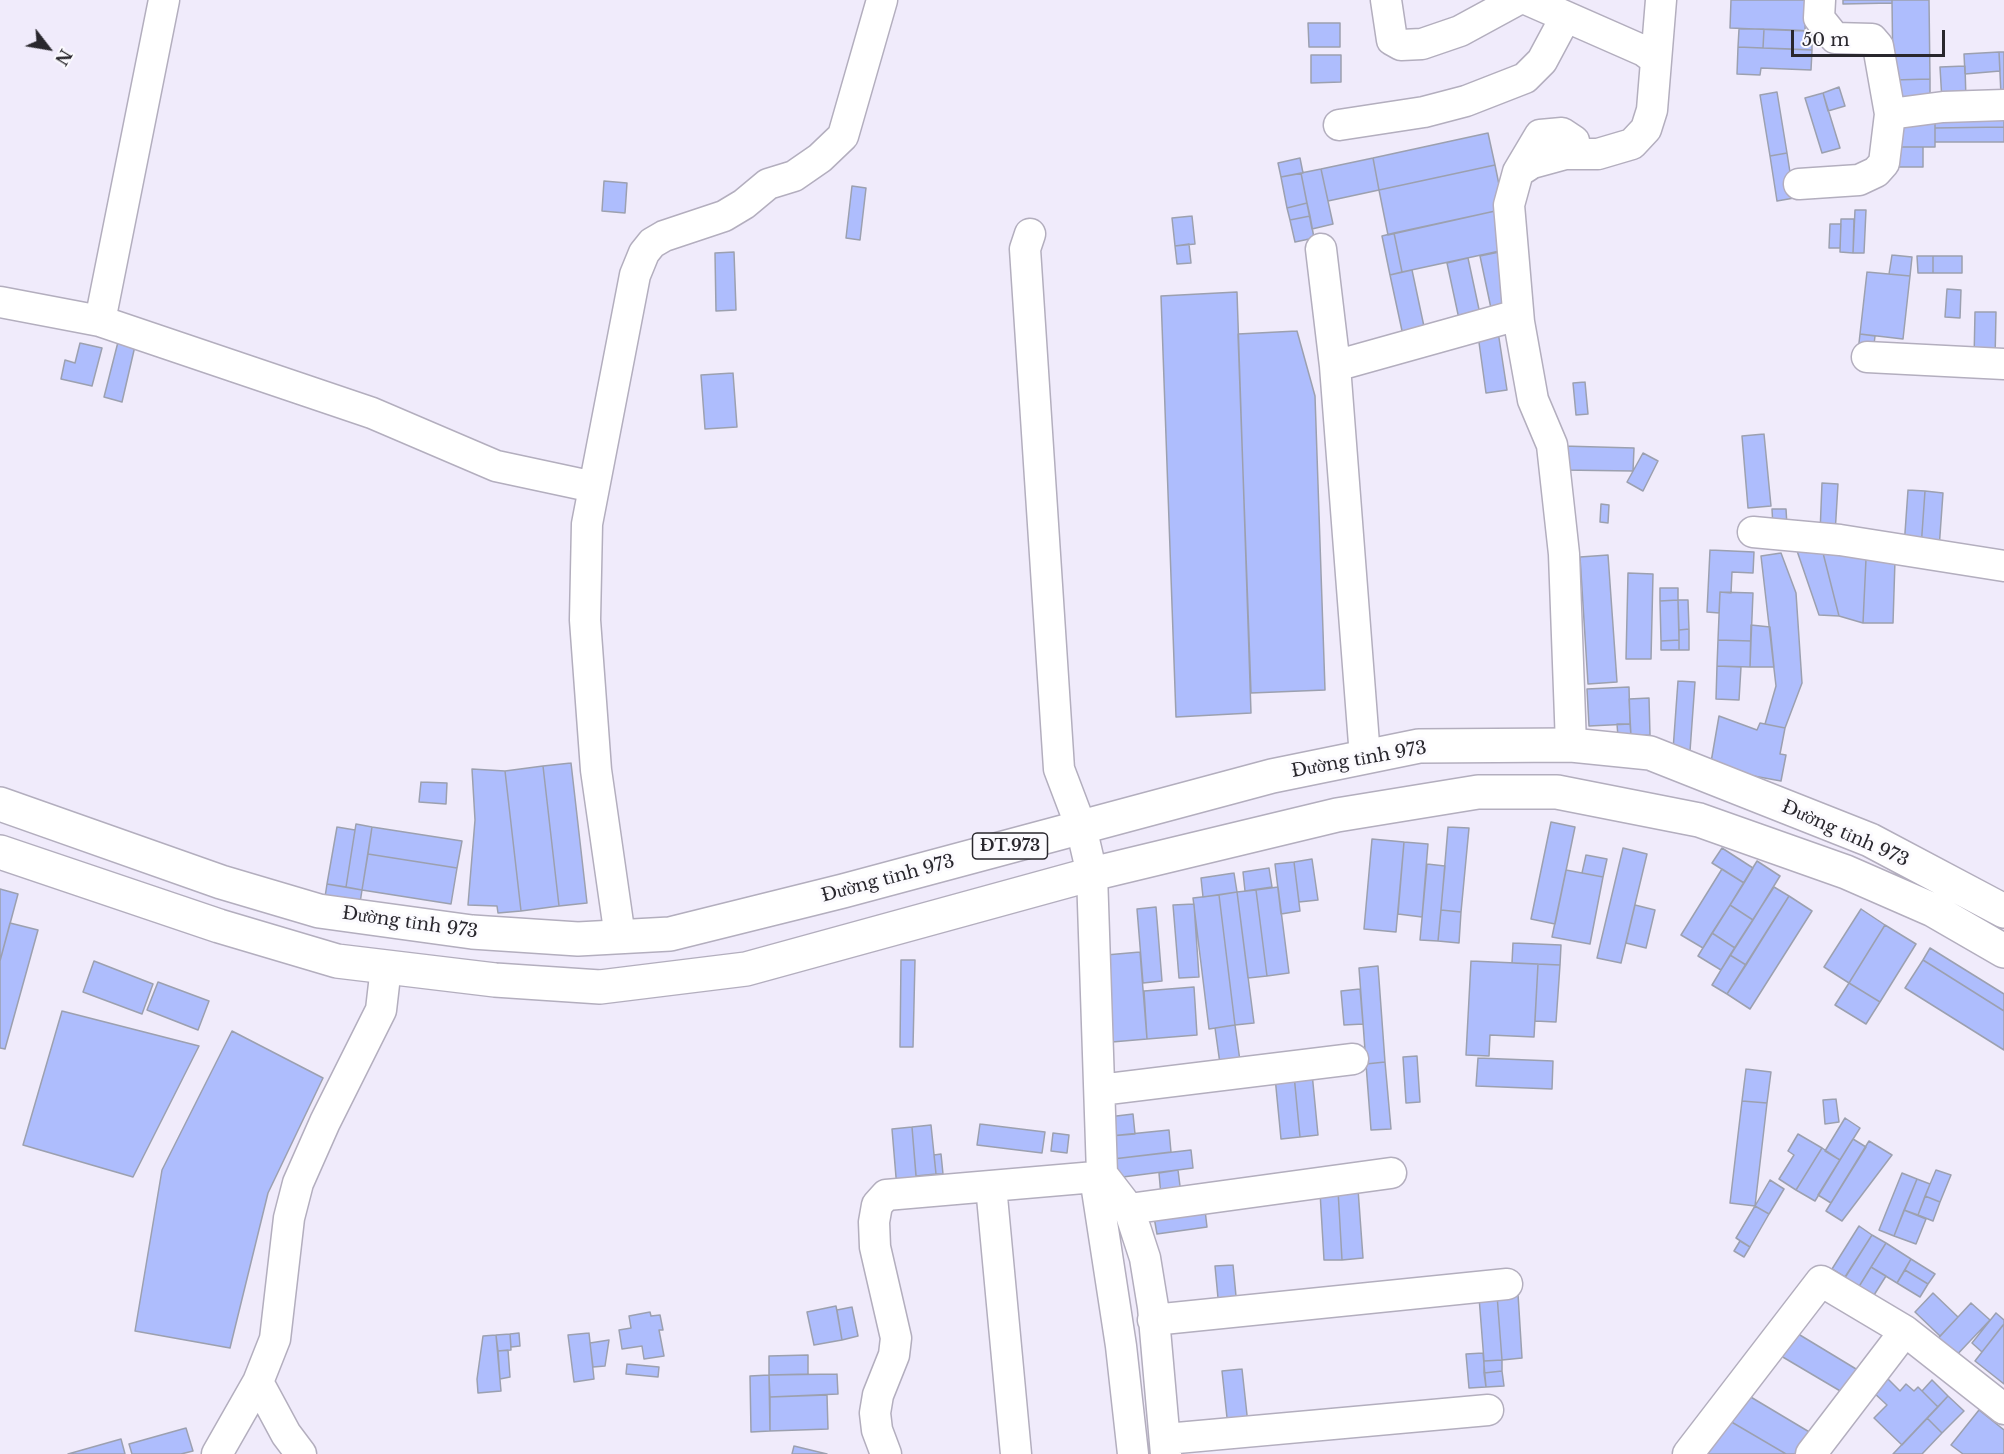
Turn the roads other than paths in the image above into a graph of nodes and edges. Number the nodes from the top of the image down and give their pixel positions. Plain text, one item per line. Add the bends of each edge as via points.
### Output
1 (164, 0) edge
2 (882, 0) edge
3 (1386, 0) edge
4 (1516, 0) edge
5 (1528, 0) edge
6 (1661, 0) edge
7 (1820, 0) edge
8 (1565, 18) junction
9 (1656, 60) junction
10 (2004, 105) edge
11 (1890, 114) junction
12 (1339, 125) dead end
13 (1799, 184) dead end
14 (1030, 234) dead end
15 (1321, 249) dead end
16 (0, 302) edge
17 (1514, 316) dead end
18 (100, 321) junction
19 (1867, 357) dead end
20 (2004, 363) edge
21 (1335, 366) junction
22 (594, 487) junction
23 (1753, 532) dead end
24 (2004, 566) edge
25 (1571, 745) junction
26 (1365, 757) junction
27 (0, 804) edge
28 (1081, 827) junction
29 (0, 852) edge
30 (1092, 874) junction
31 (2004, 911) edge
32 (620, 937) junction
33 (2002, 945) edge
34 (386, 967) junction
35 (1353, 1059) dead end
36 (1100, 1090) junction
37 (1391, 1173) dead end
38 (1098, 1176) junction
39 (991, 1186) junction
40 (1129, 1209) junction
41 (1507, 1284) dead end
42 (1153, 1320) junction
43 (1905, 1331) junction
44 (258, 1382) junction
45 (2004, 1409) edge
46 (1488, 1410) dead end
47 (1166, 1447) edge
48 (217, 1454) edge
49 (301, 1454) edge
50 (886, 1454) edge
51 (1016, 1454) edge
52 (1133, 1454) edge
53 (1688, 1454) edge
54 (1810, 1454) edge

1 - 18 street
2 - 22 street via 843,136 794,176 768,184 724,216 664,236 644,253 635,275
3 - 4 street via 1392,40 1401,45 1422,44 1460,31
5 - 8 street
6 - 9 street
7 - 11 street via 1819,18 1835,38 1872,39 1878,46
8 - 9 street via 1595,28
8 - 12 street via 1542,61 1525,78 1424,112
9 - 25 street via 1652,110 1646,129 1632,144 1598,154 1565,154 1574,141 1562,133 1540,135 1518,172 1509,205 1519,322 1533,400 1552,444 1564,555
10 - 11 street
11 - 13 street via 1884,163 1876,172 1859,180
14 - 28 street via 1025,249 1059,770
15 - 21 street
16 - 18 street
17 - 21 street
18 - 22 street via 372,412 496,466
19 - 20 street
21 - 26 street
22 - 32 street via 587,524 585,620 596,770
23 - 24 street via 1840,540
25 - 26 main road, Đường tỉnh 973 / ĐT.973 via 1419,746
25 - 31 main road, Đường tỉnh 973 / ĐT.973 via 1650,753 1870,840
26 - 28 main road, Đường tỉnh 973 / ĐT.973 via 1272,776
27 - 32 main road, Đường tỉnh 973 / ĐT.973 via 221,882 319,911 472,933 578,939
28 - 30 street
28 - 32 main road, Đường tỉnh 973 / ĐT.973 via 680,932
29 - 34 main road, Đường tỉnh 973 / ĐT.973 via 228,929 338,961
30 - 33 main road, Đường tỉnh 973 / ĐT.973 via 1337,815 1478,792 1557,792 1699,820 1836,868
30 - 34 main road, Đường tỉnh 973 / ĐT.973 via 724,972 600,987
30 - 36 street
34 - 44 street via 381,1010 298,1183 289,1218 275,1339
35 - 36 street
36 - 38 street
37 - 40 street
38 - 39 street
38 - 40 street
38 - 52 street
39 - 50 street via 886,1196 877,1205 875,1247 896,1338 875,1413
39 - 51 street
40 - 42 street via 1145,1258
41 - 42 street
42 - 47 street
43 - 45 street
43 - 53 street via 1821,1281
43 - 54 street
44 - 48 street
44 - 49 street
46 - 47 street

